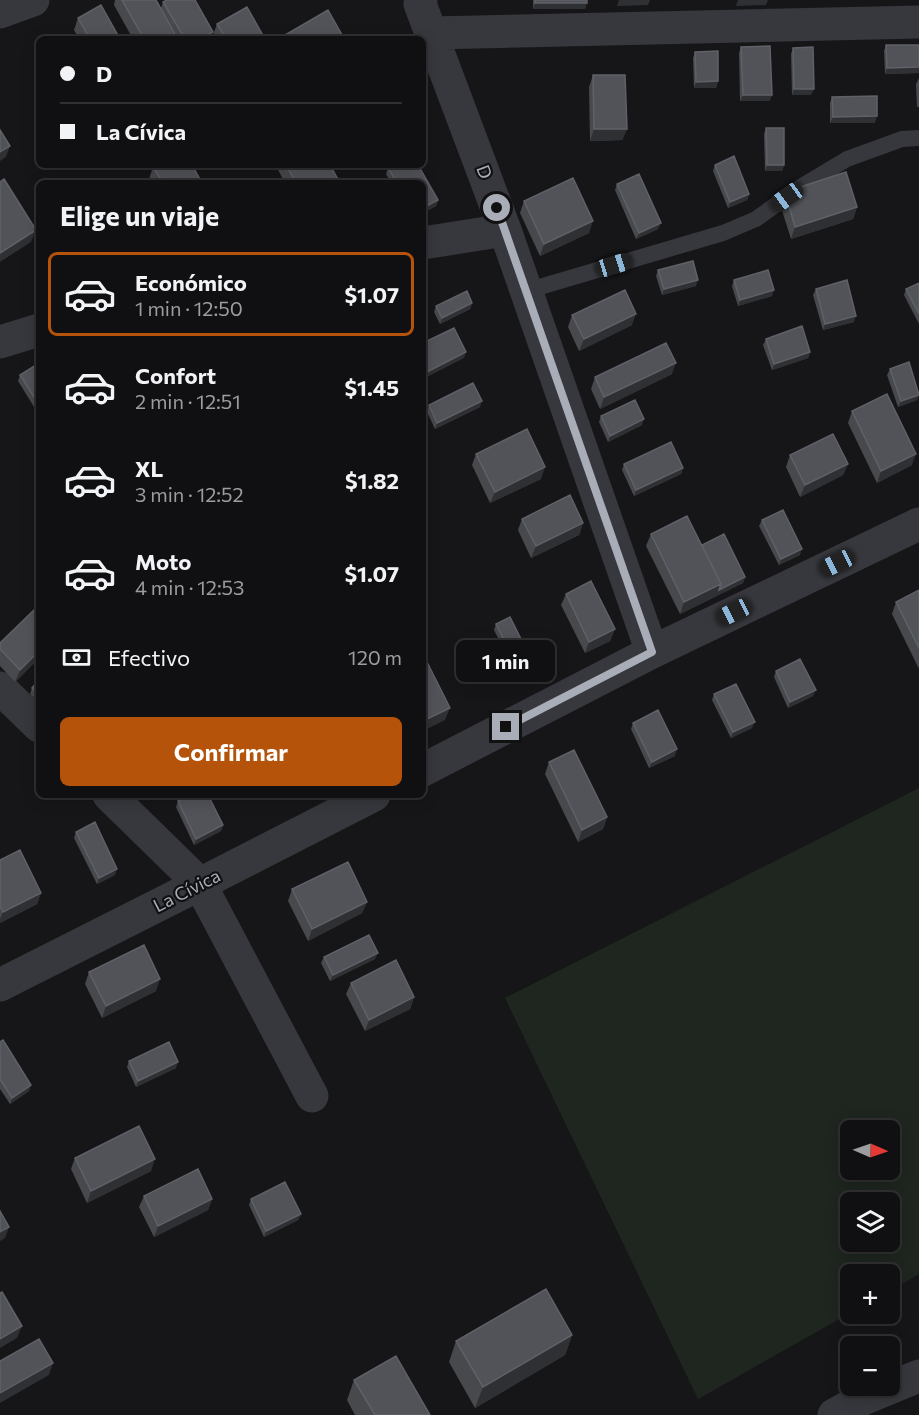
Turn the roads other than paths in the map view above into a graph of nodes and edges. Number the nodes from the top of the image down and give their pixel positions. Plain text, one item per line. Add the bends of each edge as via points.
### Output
1 (33, 0) edge
2 (416, 1) edge
3 (0, 12) edge
4 (919, 22) edge
5 (432, 33) junction
6 (919, 138) edge
7 (506, 230) junction
8 (426, 243) edge
9 (526, 291) junction
10 (36, 331) edge
11 (0, 342) edge
12 (919, 524) edge
13 (652, 652) junction
14 (0, 688) edge
15 (36, 723) edge
16 (426, 768) edge
17 (112, 798) edge
18 (368, 798) edge
19 (200, 885) junction
20 (0, 985) edge
21 (312, 1096) dead end
22 (919, 1376) edge
23 (834, 1415) edge

1 - 3 street
2 - 5 street, D
4 - 5 street
5 - 7 street, D
6 - 9 lane via 902,139 847,159 756,219 723,233
7 - 8 street
7 - 9 street, D
9 - 13 street, D
10 - 11 street
12 - 13 street
13 - 16 street
14 - 15 street
17 - 19 street
18 - 19 street, La Cívica
19 - 20 street, La Cívica
19 - 21 street
22 - 23 street

